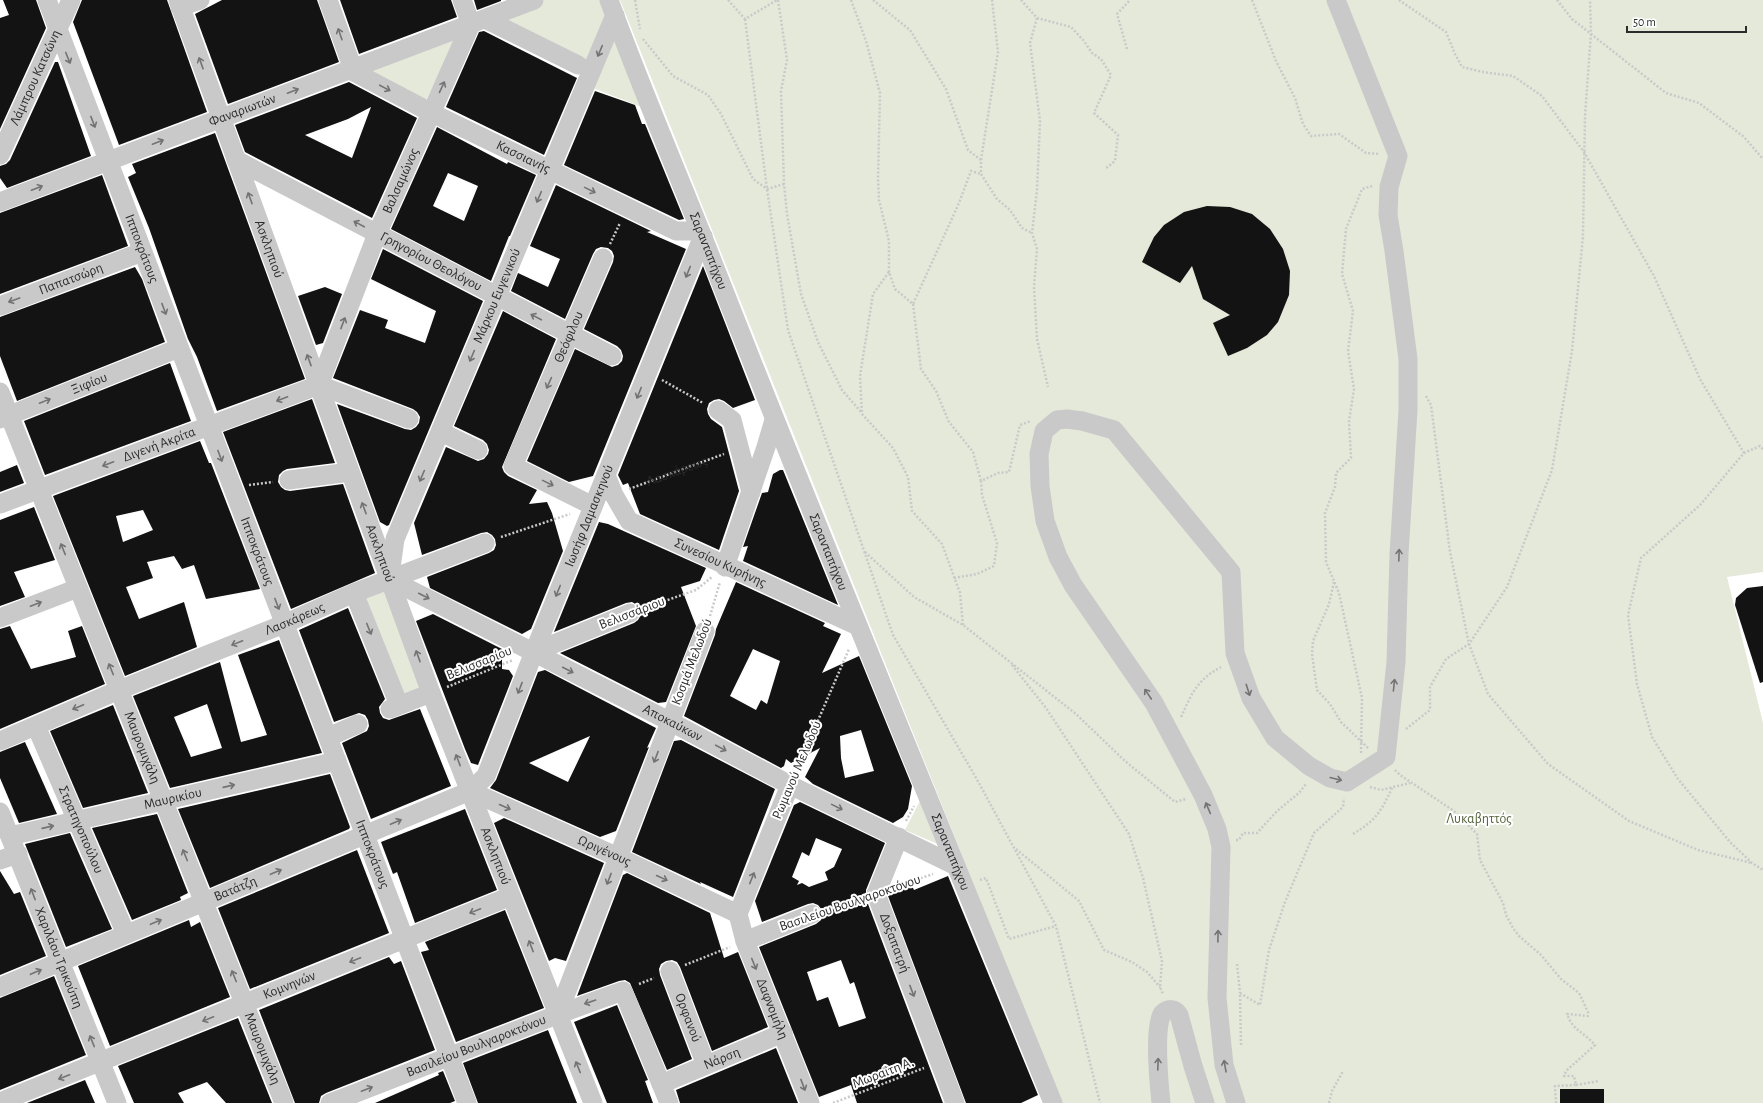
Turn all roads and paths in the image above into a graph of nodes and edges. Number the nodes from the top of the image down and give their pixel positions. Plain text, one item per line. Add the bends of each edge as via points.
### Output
1 (47, 0) edge
2 (71, 0) edge
3 (200, 0) edge
4 (328, 0) edge
5 (462, 0) edge
6 (534, 0) edge
7 (635, 0) edge
8 (728, 0) edge
9 (778, 0) edge
10 (851, 0) edge
11 (874, 0) edge
12 (992, 0) edge
13 (1021, 0) edge
14 (1130, 0) edge
15 (1252, 0) edge
16 (1336, 0) edge
17 (1400, 0) edge
18 (1557, 0) edge
19 (1590, 0) edge
20 (179, 4) edge
21 (612, 8) edge
22 (1037, 18) junction
23 (745, 19) junction
24 (478, 21) junction
25 (57, 30) junction
26 (1591, 33) junction
27 (1126, 49) dead end
28 (578, 65) dead end
29 (352, 69) junction
30 (430, 112) junction
31 (221, 118) junction
32 (1584, 152) junction
33 (1366, 153) dead end
34 (0, 156) edge
35 (1763, 159) edge
36 (236, 160) junction
37 (981, 160) junction
38 (108, 161) junction
39 (1105, 169) dead end
40 (550, 170) junction
41 (981, 174) junction
42 (784, 184) junction
43 (1389, 187) junction
44 (767, 189) junction
45 (0, 202) edge
46 (627, 208) junction
47 (1032, 233) junction
48 (377, 234) junction
49 (701, 234) junction
50 (142, 252) junction
51 (603, 258) joint
52 (889, 272) junction
53 (497, 296) junction
54 (913, 304) junction
55 (0, 306) edge
56 (571, 335) junction
57 (179, 348) junction
58 (612, 356) dead end
59 (647, 373) junction
60 (319, 385) junction
61 (1048, 387) dead end
62 (0, 392) edge
63 (1424, 392) dead end
64 (718, 410) joint
65 (862, 414) junction
66 (5, 417) edge
67 (409, 419) dead end
68 (774, 420) junction
69 (209, 426) junction
70 (1044, 431) junction
71 (441, 432) junction
72 (740, 448) junction
73 (1763, 449) edge
74 (478, 450) dead end
75 (1744, 453) junction
76 (350, 472) junction
77 (606, 475) junction
78 (289, 480) dead end
79 (981, 481) junction
80 (39, 490) junction
81 (751, 492) junction
82 (614, 495) junction
83 (0, 504) edge
84 (593, 506) junction
85 (484, 543) joint
86 (864, 552) junction
87 (725, 566) junction
88 (954, 578) junction
89 (389, 579) junction
90 (1335, 582) junction
91 (78, 588) junction
92 (354, 593) junction
93 (630, 613) joint
94 (0, 618) edge
95 (284, 624) junction
96 (963, 625) junction
97 (858, 626) junction
98 (705, 631) joint
99 (1469, 644) junction
100 (534, 652) junction
101 (1009, 660) junction
102 (119, 690) junction
103 (431, 693) junction
104 (669, 721) junction
105 (358, 724) dead end
106 (36, 726) junction
107 (1404, 732) dead end
108 (328, 737) junction
109 (0, 741) edge
110 (1361, 742) junction
111 (1386, 757) junction
112 (1358, 758) dead end
113 (337, 761) junction
114 (1315, 770) junction
115 (1347, 782) junction
116 (1411, 782) junction
117 (790, 784) junction
118 (923, 786) junction
119 (1369, 787) dead end
120 (1393, 788) junction
121 (470, 791) junction
122 (1203, 795) junction
123 (164, 801) junction
124 (0, 812) edge
125 (77, 820) junction
126 (1353, 834) dead end
127 (364, 835) junction
128 (10, 836) junction
129 (899, 837) junction
130 (1220, 839) junction
131 (1014, 848) junction
132 (18, 854) junction
133 (618, 857) junction
134 (0, 860) edge
135 (1752, 863) junction
136 (956, 866) junction
137 (1763, 870) edge
138 (965, 887) junction
139 (876, 894) junction
140 (511, 896) junction
141 (204, 902) junction
142 (738, 914) junction
143 (812, 914) joint
144 (1056, 926) junction
145 (126, 934) junction
146 (404, 939) junction
147 (745, 941) junction
148 (60, 962) junction
149 (670, 971) dead end
150 (0, 987) edge
151 (1160, 987) junction
152 (245, 1004) junction
153 (1169, 1009) junction
154 (558, 1014) junction
155 (783, 1033) junction
156 (1241, 1052) dead end
157 (449, 1058) junction
158 (100, 1062) junction
159 (939, 1062) junction
160 (706, 1065) junction
161 (1343, 1071) dead end
162 (1600, 1082) dead end
163 (661, 1084) junction
164 (1576, 1085) junction
165 (0, 1102) edge
166 (116, 1103) edge
167 (284, 1103) edge
168 (330, 1103) edge
169 (466, 1103) edge
170 (593, 1103) edge
171 (669, 1103) edge
172 (810, 1103) edge
173 (834, 1103) edge
174 (955, 1103) edge
175 (1053, 1103) edge
176 (1100, 1103) edge
177 (1161, 1103) edge
178 (1205, 1103) edge
179 (1236, 1103) edge
180 (1329, 1103) edge
181 (1556, 1103) edge

1 - 25 street, Ιπποκράτους
2 - 25 street, Λάμπρου Κατσώνη
3 - 20 street
29 -> 4 street
5 - 24 street
6 - 24 street, Φαναριωτών
7 - 44 path via 640,36 674,76 708,95 721,114 752,180
8 - 23 path
9 - 23 path
9 - 42 path via 786,60 780,91
10 - 52 path via 866,41 880,93 879,200 889,241
11 - 37 path via 910,30 946,89 968,150
12 - 37 path via 998,52
13 - 22 path
14 - 27 path via 1117,14
15 - 33 path via 1276,60 1295,98 1303,124 1311,136 1339,134
16 - 43 street via 1398,156
17 - 32 path via 1446,32 1462,66 1513,76 1542,96
18 - 26 path via 1572,19
19 - 26 path
31 -> 20 street, Ασκληπιού
21 -> 40 street, Μάρκου Ευγενικού
21 - 49 street, Σαρανταπήχου
22 - 39 path via 1071,27 1092,53 1101,59 1111,75 1094,113 1118,136 1115,161
22 - 47 path via 1030,43 1040,121
23 - 44 path
24 - 28 street
24 - 29 street, Φαναριωτών
30 -> 24 street, Βαλσαμώνος
25 - 34 street, Λάμπρου Κατσώνη
25 -> 38 street, Ιπποκράτους
26 - 32 path
26 - 35 path via 1666,93 1699,102 1744,137
29 -> 30 street, Κασσιανής
31 -> 29 street, Φαναριωτών
30 - 40 street, Κασσιανής
30 - 48 street, Βαλσαμώνος
31 - 36 street, Ασκληπιού
38 -> 31 street, Φαναριωτών
32 - 75 path via 1654,276 1700,379
32 - 99 path via 1583,236 1572,351 1552,470 1507,587
48 -> 36 street, Γρηγορίου Θεολόγου
60 -> 36 street, Ασκληπιού
37 - 41 path
45 -> 38 street, Φαναριωτών
38 - 50 street, Ιπποκράτους
40 -> 46 street, Κασσιανής
40 -> 53 street, Μάρκου Ευγενικού
41 - 47 path via 997,199 1010,210 1022,228
41 - 54 path via 971,172
42 - 44 path
42 - 65 path via 801,294 818,342 842,390
43 - 90 path via 1373,186 1362,189 1346,229 1342,274 1353,311 1348,351 1354,389 1349,421 1352,458 1336,472 1335,487 1325,513 1326,562
111 -> 43 street via 1396,662 1399,554 1408,410 1408,366 1403,313 1388,216
44 - 86 path via 788,330
46 - 49 street, Κασσιανής via 676,231
46 - 51 path
47 - 61 path via 1037,249 1034,287 1037,339
48 - 53 street, Γρηγορίου Θεολόγου
60 -> 48 street, Βαλσαμώνος
49 -> 59 street, Ιωσήφ Δαμασκηνού
49 - 68 street, Σαρανταπήχου
50 -> 55 street, Παπατσώρη
50 -> 57 street, Ιπποκράτους
51 - 56 street, Θεόφιλου
52 - 54 path via 894,289
52 - 65 path via 873,294 860,376
56 -> 53 street, Γρηγορίου Θεολόγου
53 -> 71 street, Μάρκου Ευγενικού
54 - 79 path via 921,369 936,391 949,422 973,452
56 - 58 street, Γρηγορίου Θεολόγου
56 -> 84 street, Θεόφιλου via 513,466
66 -> 57 street, Ξιφίου
57 - 69 street, Ιπποκράτους
59 - 64 path
59 -> 77 street, Ιωσήφ Δαμασκηνού
60 - 67 street
60 -> 69 street, Διγενή Ακρίτα
60 - 76 street, Ασκληπιού
62 - 66 street, Μαυρομιχάλη
63 - 99 path via 1431,405 1450,552
64 - 72 street via 732,420
65 - 88 path via 893,448 908,477 912,511 942,544
66 - 80 street, Μαυρομιχάλη
68 - 81 street
68 - 97 street, Σαρανταπήχου
69 -> 80 street, Διγενή Ακρίτα
69 -> 95 street, Ιπποκράτους
70 - 79 path via 1030,421 1020,425 1009,472 998,473
70 -> 114 street via 1057,420 1067,419 1114,430 1231,572 1235,653 1252,698 1275,738
122 -> 70 street via 1154,703 1073,585 1058,557 1045,521 1040,486 1039,454
71 - 74 street
71 -> 89 street, Μάρκου Ευγενικού via 395,539
72 - 81 street
72 - 82 path, Λασκάρεως
73 - 75 path via 1760,446
75 - 135 path via 1700,504 1641,558 1628,615 1637,684 1652,737 1678,779 1730,842
76 - 78 street
89 -> 76 street, Ασκληπιού
77 - 82 street, Συνεσίου Κυρήνης
77 - 84 street, Ιωσήφ Δαμασκηνού
79 - 88 path via 982,495 997,543 994,566 977,574
80 - 83 street, Διγενή Ακρίτα
91 -> 80 street, Μαυρομιχάλη
81 - 87 street
82 - 87 street, Συνεσίου Κυρήνης via 629,521
84 - 85 path
84 -> 100 street, Ιωσήφ Δαμασκηνού
85 - 89 street, Λασκάρεως
86 - 96 path via 914,597
86 - 131 path via 894,635
87 - 93 path, Βελισσάριου via 696,590
87 - 97 street, Συνεσίου Κυρήνης
87 - 98 path, Κοσμά Μελωδού
88 - 96 path via 960,593
89 - 92 street, Λασκάρεως
89 -> 100 street, Αποκαύκων
103 -> 89 street, Ασκληπιού
90 - 110 path via 1362,698
90 - 110 path via 1329,604 1313,641 1312,654 1317,690 1341,722
94 -> 91 street
102 -> 91 street, Μαυρομιχάλη
92 - 95 street, Λασκάρεως
92 -> 103 street via 395,707
93 - 100 street, Βελισσάριου
95 -> 102 street, Λασκάρεως
95 - 108 street, Ιπποκράτους
96 - 101 path
97 - 117 path, Ρωμανού Μελωδού
97 - 118 street, Σαρανταπήχου
98 - 104 street, Κοσμά Μελωδού
99 - 107 path via 1446,659 1430,687 1430,710
99 - 135 path via 1488,694 1548,764 1629,821 1698,850
100 - 103 path, Βελισσαρίου
100 -> 104 street, Αποκαύκων
100 -> 121 street, Ιωσήφ Δαμασκηνού via 486,776
101 - 122 path via 1076,714 1125,761 1175,802
101 - 151 path via 1046,708 1129,834 1143,878 1162,961
102 -> 106 street, Λασκάρεως
102 - 123 street, Μαυρομιχάλη
121 -> 103 street, Ασκληπιού
104 -> 117 street, Αποκαύκων
104 -> 133 street, Κοσμά Μελωδού
105 - 108 street
106 - 109 street, Λασκάρεως
106 - 125 street, Στρατηγοπούλου
108 - 113 street, Ιπποκράτους
110 - 111 path via 1374,754
110 - 112 path
111 - 115 street
111 - 116 path via 1400,776
123 -> 113 street, Μαυρικίου
113 - 127 street, Ιπποκράτους
114 -> 115 street via 1330,778
114 - 130 path via 1299,793 1277,811 1257,833 1243,833 1239,840 1228,842
115 - 156 path via 1343,807 1314,833 1285,902 1269,950 1260,1005 1240,993
116 - 120 path
116 - 164 path via 1454,811 1477,834 1480,860 1513,928 1561,979 1579,993 1588,1016 1567,1014 1571,1024 1595,1045 1566,1071 1564,1076 1574,1076
117 -> 129 street, Αποκαύκων
142 -> 117 street, Ρωμανού Μελωδού
118 - 129 path
118 - 136 street, Σαρανταπήχου
119 - 120 path via 1381,790
120 - 126 path via 1383,809 1367,825
127 -> 121 street, Βατάτζη
121 -> 133 street, Ωριγένους
121 - 140 street, Ασκληπιού
130 -> 122 street
123 - 125 street, Μαυρικίου
141 -> 123 street, Μαυρομιχάλη
124 - 128 street, Χαριλάου Τρικούπη
128 -> 125 street, Μαυρικίου
125 - 145 street, Στρατηγοπούλου
141 -> 127 street, Βατάτζη
127 - 146 street, Ιπποκράτους
128 - 132 street, Χαριλάου Τρικούπη
129 - 136 street, Αποκαύκων
129 - 139 street
179 -> 130 street via 1224,1065 1217,998
131 - 144 path
131 - 151 path via 1079,901 1104,950 1132,962 1147,972
132 - 134 street
148 -> 132 street, Χαριλάου Τρικούπη
133 -> 142 street, Ωριγένους
133 -> 154 street, Κοσμά Μελωδού
135 - 137 path
136 - 138 street, Σαρανταπήχου
136 - 139 path, Βασιλείου Βουλγαροκτόνου
138 - 144 path via 986,878 1009,939
138 - 175 street, Σαρανταπήχου
139 - 143 path, Βασιλείου Βουλγαροκτόνου
139 -> 159 street, Δοξαπατρή
140 -> 146 street, Κομνηνών
154 -> 140 street, Ασκληπιού
145 -> 141 street, Βατάτζη
152 -> 141 street, Μαυρομιχάλη
142 - 147 street, Δαφνομήλη
143 - 147 street, Βασιλείου Βουλγαροκτόνου
144 - 176 path
145 - 148 street, Βατάτζη
146 -> 152 street, Κομνηνών
146 - 157 street, Ιπποκράτους
147 -> 155 street, Δαφνομήλη
150 -> 148 street, Βατάτζη
158 -> 148 street, Χαριλάου Τρικούπη
149 - 160 street, Ορφανού
151 - 153 path
152 -> 158 street, Κομνηνών
152 - 167 street, Μαυρομιχάλη
177 -> 153 street via 1158,1071 1159,1023 1162,1014
153 - 178 street via 1179,1015
154 - 157 street, Βασιλείου Βουλγαροκτόνου
163 -> 154 street, Βασιλείου Βουλγαροκτόνου via 623,991
170 -> 154 street, Ασκληπιού
155 - 160 street, Νάρση
155 -> 172 street, Δαφνομήλη
168 -> 157 street, Βασιλείου Βουλγαροκτόνου
157 - 169 street, Ιπποκράτους
158 -> 165 street, Κομνηνών
158 - 166 street, Χαριλάου Τρικούπη
159 - 173 path, Μωραΐτη Α.
159 - 174 street, Δοξαπατρή
160 - 163 street, Νάρση
161 - 180 path via 1332,1091
162 - 164 path
163 - 171 street
164 - 181 path via 1555,1086

